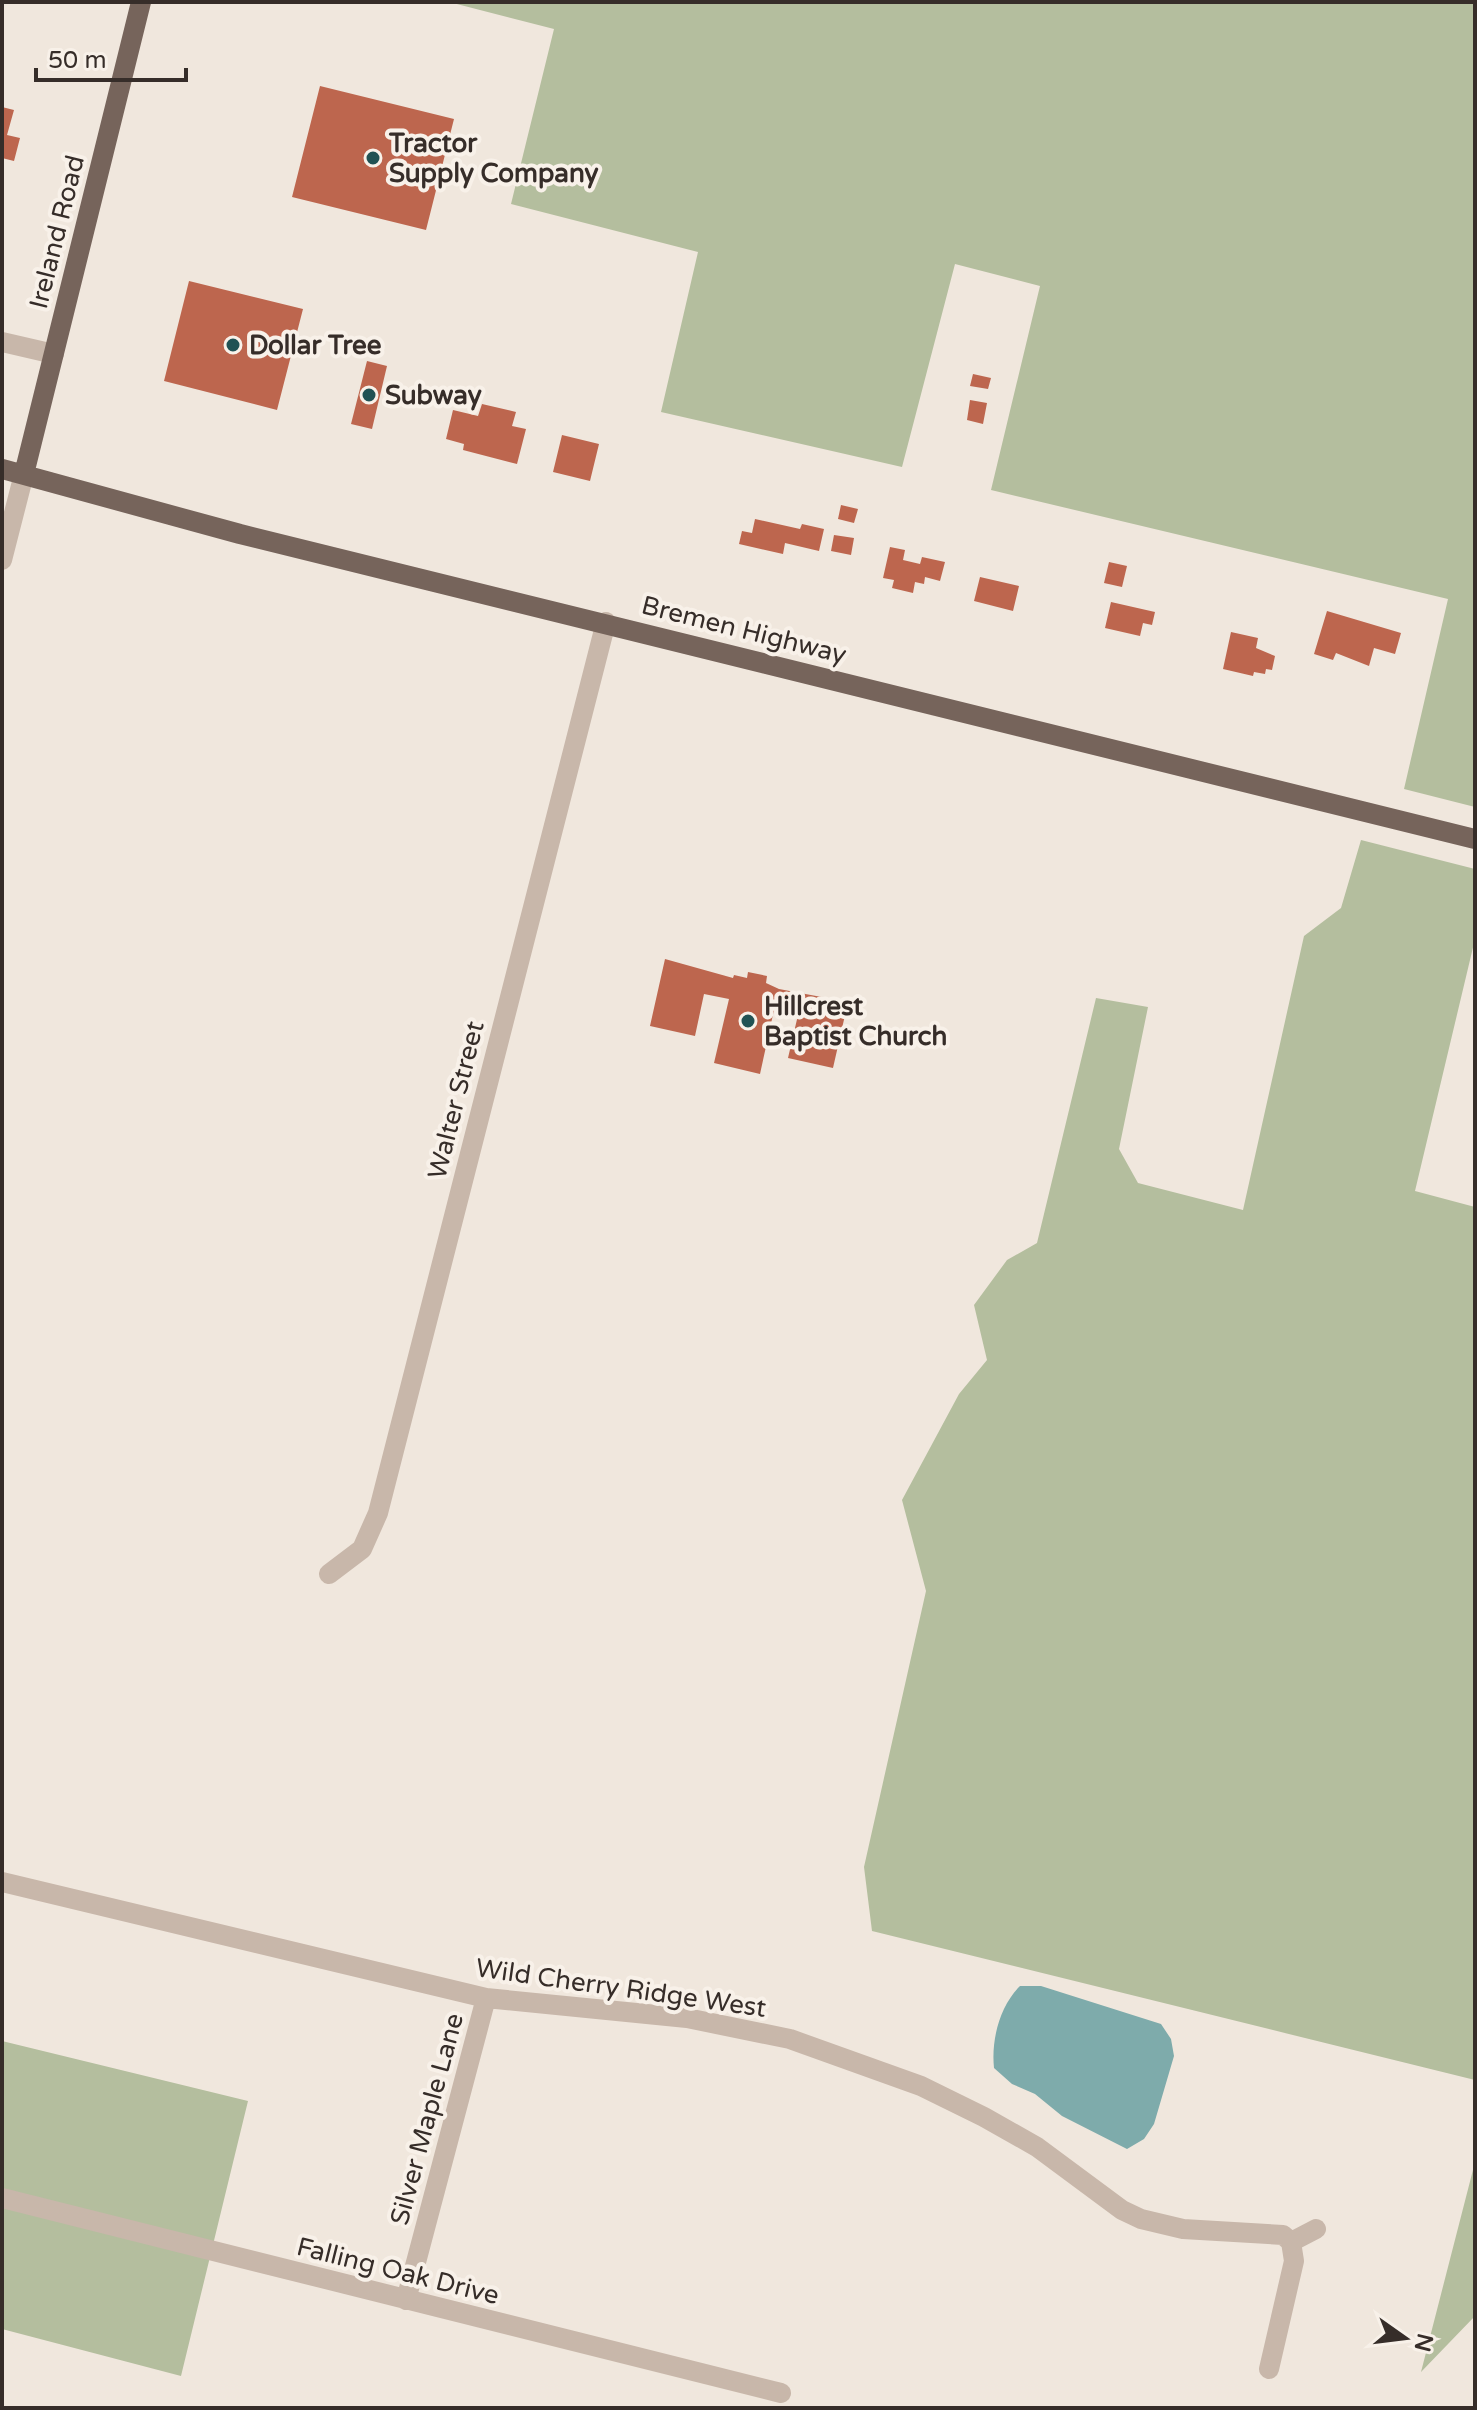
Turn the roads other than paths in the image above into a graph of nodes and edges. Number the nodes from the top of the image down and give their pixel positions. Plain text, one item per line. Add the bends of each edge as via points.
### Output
1 (141, 2) edge
2 (2, 342) edge
3 (54, 354) junction
4 (2, 469) edge
5 (24, 474) junction
6 (2, 560) edge
7 (606, 622) junction
8 (1475, 839) edge
9 (329, 1574) dead end
10 (2, 1882) edge
11 (486, 1998) junction
12 (2, 2198) edge
13 (1316, 2229) dead end
14 (1291, 2242) junction
15 (406, 2300) junction
16 (1269, 2369) dead end
17 (781, 2393) dead end

1 - 3 main road, Ireland Road
2 - 3 street
3 - 5 main road, Ireland Road
4 - 5 main road, Bremen Highway
5 - 6 street
5 - 7 main road, Bremen Highway via 240,534
7 - 8 main road, Bremen Highway
7 - 9 street, Walter Street via 378,1513 362,1549
10 - 11 street, Wild Cherry Ridge West
11 - 14 street, Wild Cherry Ridge West via 687,2018 790,2039 921,2086 984,2117 1141,2219 1183,2229 1273,2233
11 - 15 street, Silver Maple Lane
12 - 15 street, Falling Oak Drive
13 - 14 street
14 - 16 street via 1294,2261
15 - 17 street, Falling Oak Drive

